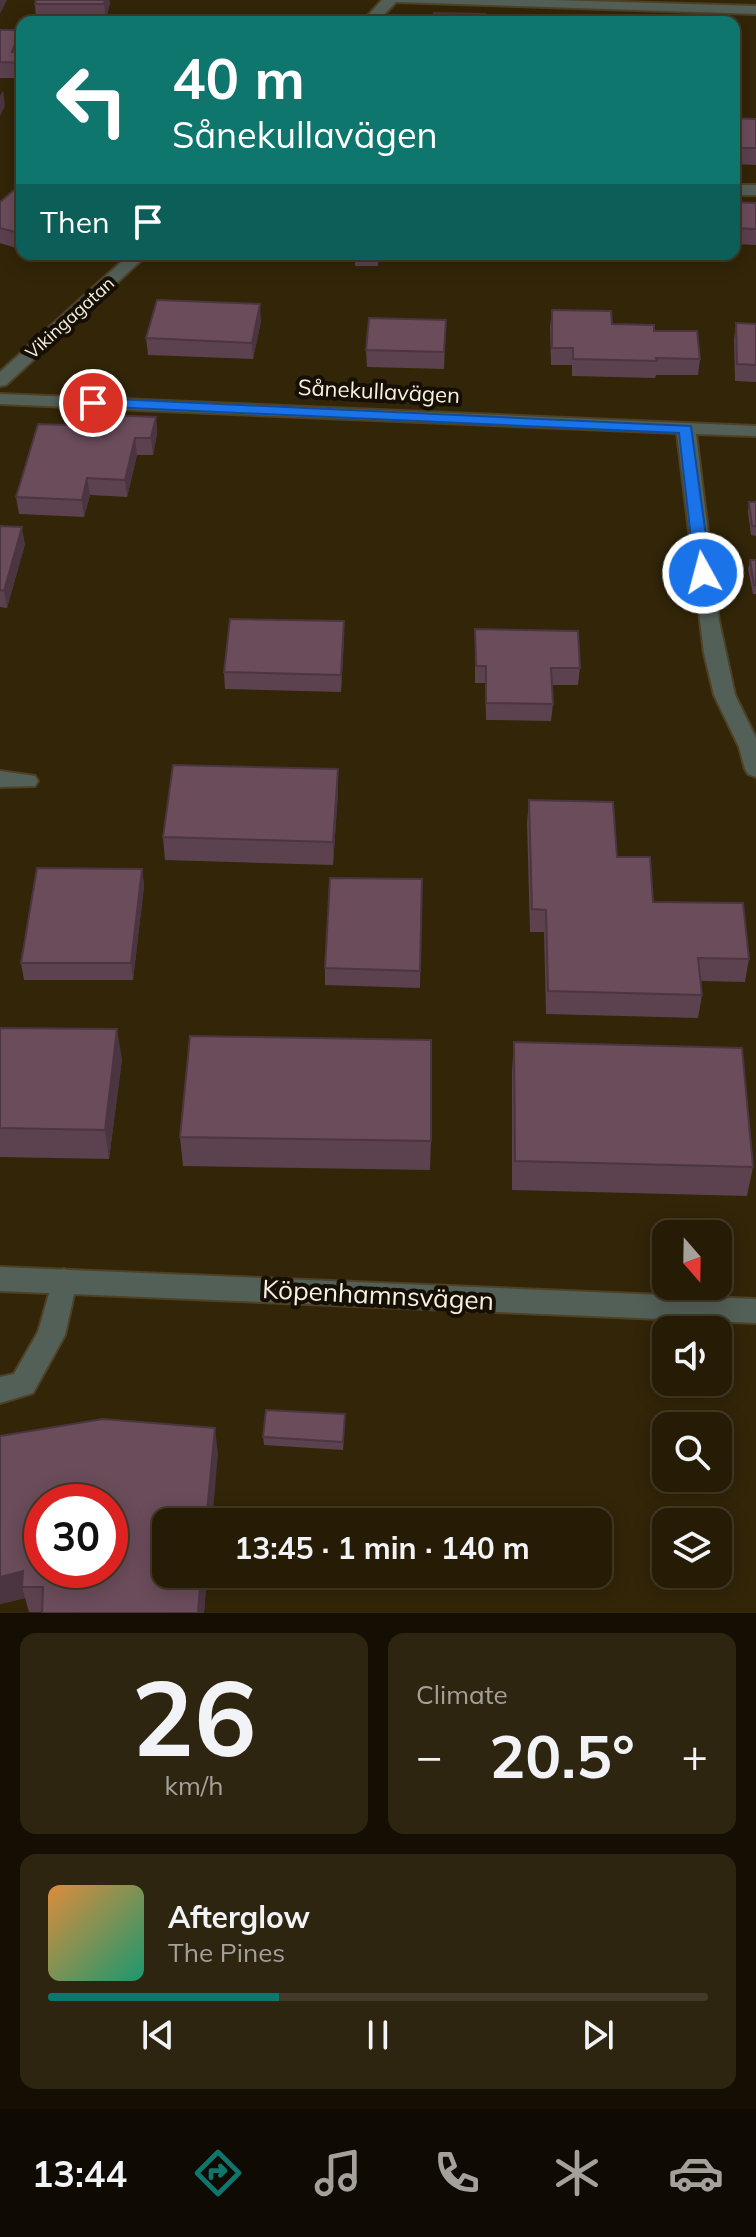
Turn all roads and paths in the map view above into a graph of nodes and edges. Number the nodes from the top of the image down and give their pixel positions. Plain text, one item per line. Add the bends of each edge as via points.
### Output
1 (390, 0) edge
2 (401, 0) edge
3 (756, 10) edge
4 (375, 16) edge
5 (133, 260) edge
6 (0, 381) edge
7 (0, 399) edge
8 (686, 429) junction
9 (756, 431) edge
10 (756, 769) edge
11 (0, 779) edge
12 (27, 781) dead end
13 (0, 1279) edge
14 (64, 1281) junction
15 (756, 1311) edge
16 (0, 1390) edge

1 - 4 street
2 - 3 street
5 - 6 street, Vikingagatan
7 - 8 street, Sånekullavägen
8 - 9 street, Sånekullavägen
8 - 10 street via 719,675
11 - 12 street
13 - 14 street, Köpenhamnsvägen
14 - 15 street, Köpenhamnsvägen
14 - 16 street via 51,1335 23,1384

